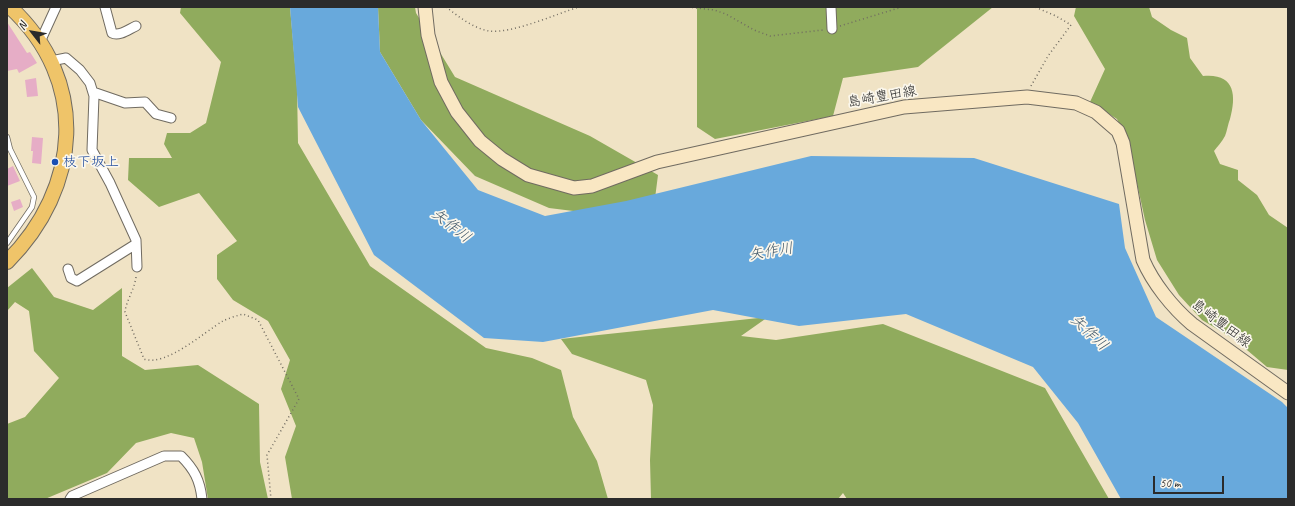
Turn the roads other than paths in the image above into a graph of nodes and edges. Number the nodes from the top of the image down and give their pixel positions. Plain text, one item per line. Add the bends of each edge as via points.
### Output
1 (56, 7) edge
2 (105, 7) edge
3 (425, 7) edge
4 (831, 7) edge
5 (14, 9) edge
6 (136, 26) dead end
7 (832, 29) road end
8 (40, 42) junction
9 (51, 61) junction
10 (93, 92) junction
11 (171, 118) dead end
12 (7, 137) edge
13 (7, 243) edge
14 (136, 244) junction
15 (7, 262) edge
16 (137, 267) road end
17 (68, 269) dead end
18 (1288, 393) edge
19 (70, 499) edge
20 (202, 499) edge

1 - 8 street
2 - 6 street via 112,33 120,34
3 - 18 main road, 島崎豊田線 via 428,35 441,82 457,112 480,141 528,175 574,188 592,186 656,162 904,107 1027,97 1076,103 1096,112 1118,131 1123,143 1143,260 1150,274 1192,324
4 - 7 street
5 - 8 main road
8 - 9 main road
9 - 10 street via 66,58 80,70
9 - 15 main road via 62,94 65,113 66,152 63,168 41,220 25,244
10 - 11 street via 125,103 145,102 156,114
10 - 14 street via 92,150 110,183
12 - 13 lane via 10,149 34,197 32,207
14 - 16 street
14 - 17 street via 77,281 71,278
19 - 20 street via 164,456 181,456 193,468

